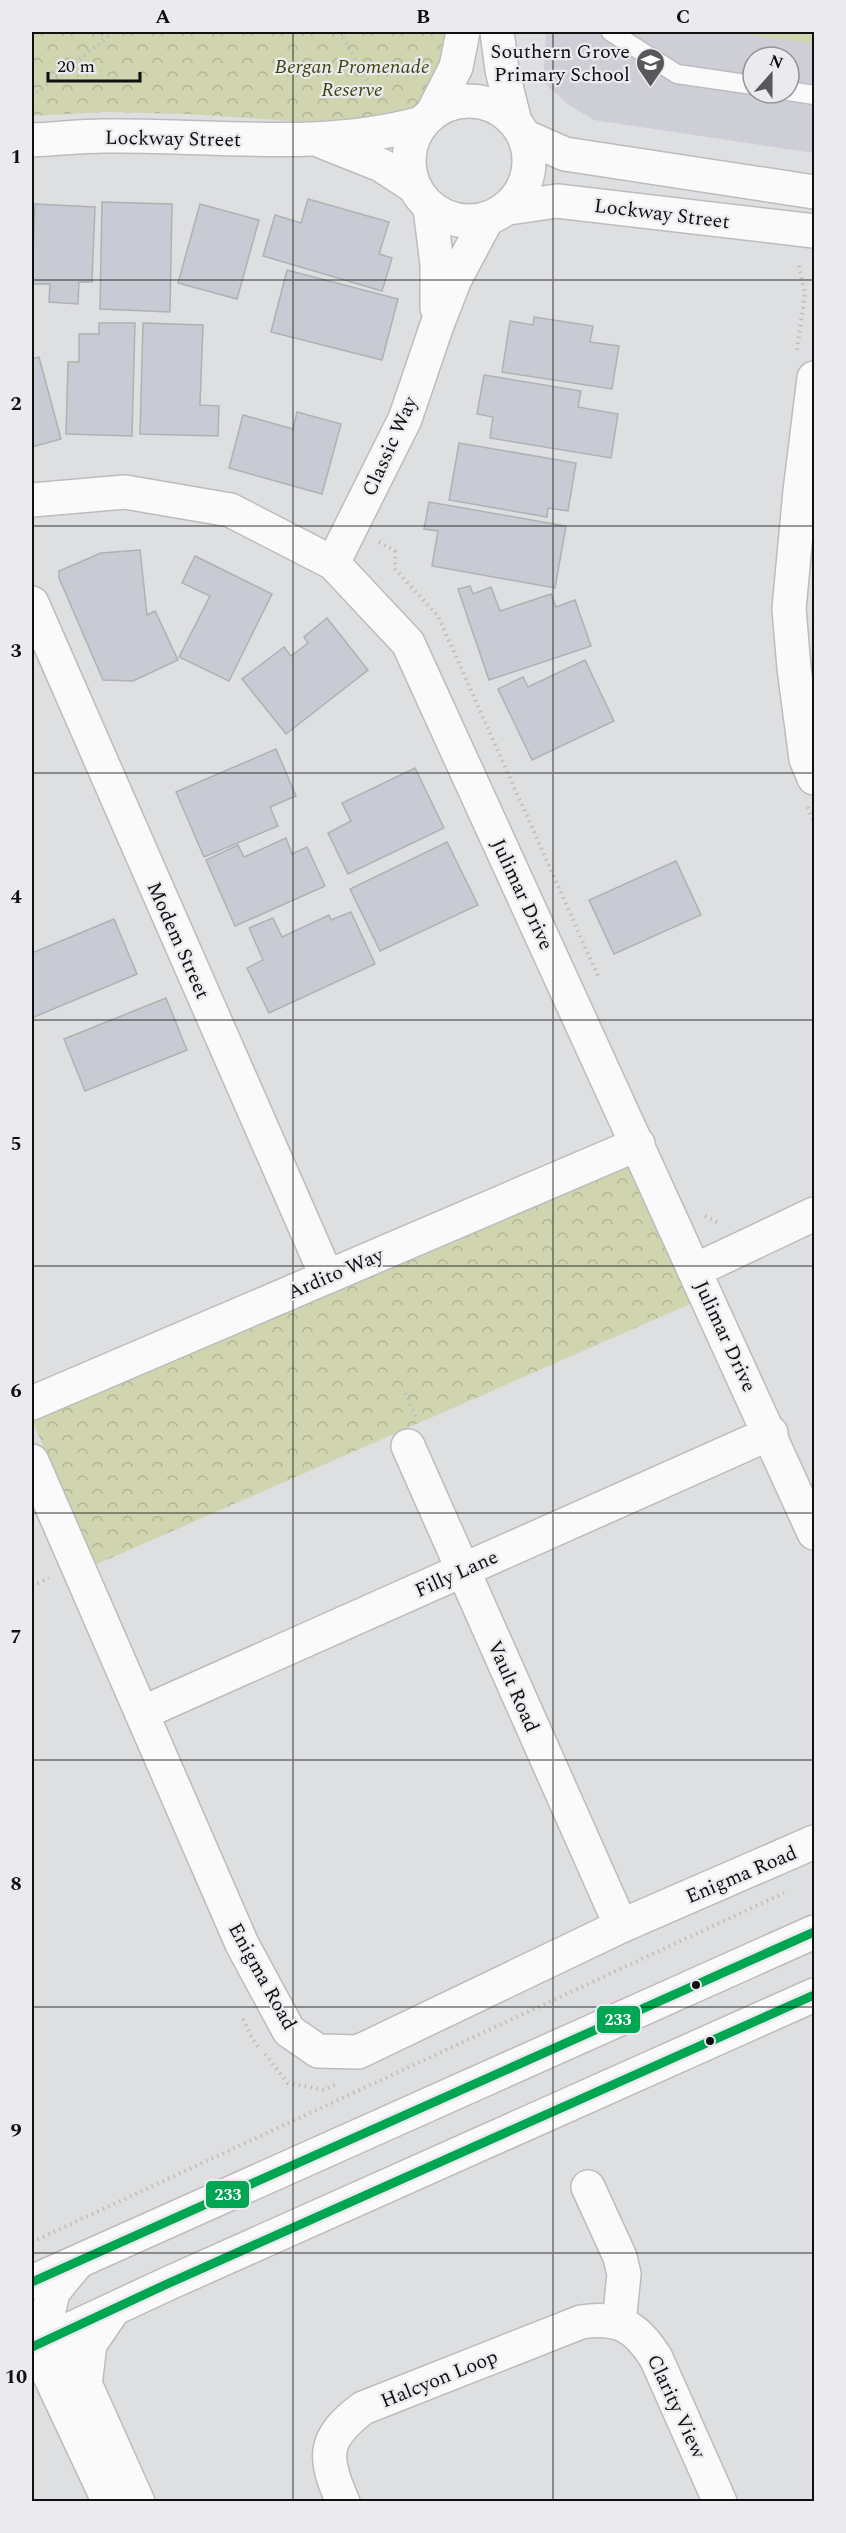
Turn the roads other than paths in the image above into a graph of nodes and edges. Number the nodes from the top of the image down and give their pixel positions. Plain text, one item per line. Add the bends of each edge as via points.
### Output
1 (463, 32) edge
2 (497, 32) edge
3 (611, 32) edge
4 (741, 83) edge
5 (428, 118) junction
6 (519, 129) junction
7 (315, 139) junction
8 (32, 140) edge
9 (814, 192) edge
10 (422, 197) junction
11 (498, 213) junction
12 (814, 231) edge
13 (437, 325) junction
14 (814, 378) edge
15 (32, 500) edge
16 (333, 563) junction
17 (32, 603) edge
18 (804, 668) edge
19 (814, 778) edge
20 (638, 1144) junction
21 (814, 1214) edge
22 (696, 1270) junction
23 (327, 1277) junction
24 (32, 1403) edge
25 (771, 1433) junction
26 (408, 1446) dead end
27 (32, 1461) edge
28 (45, 1527) edge
29 (814, 1533) edge
30 (462, 1571) junction
31 (142, 1713) junction
32 (814, 1842) edge
33 (621, 1926) junction
34 (814, 1932) edge
35 (814, 1995) edge
36 (588, 2187) dead end
37 (78, 2262) junction
38 (32, 2282) edge
39 (114, 2309) junction
40 (619, 2323) junction
41 (49, 2351) edge
42 (109, 2502) edge
43 (138, 2502) edge
44 (343, 2502) edge
45 (720, 2502) edge

1 - 5 street via 456,66
2 - 6 street via 502,70
3 - 4 lane via 677,74
5 - 6 street via 447,105 476,101 504,112
5 - 7 street, Lockway Street via 384,134
5 - 10 street via 413,137 409,153 409,170
6 - 9 street via 565,154
6 - 11 street via 529,151 526,181
7 - 8 street, Lockway Street via 104,136
7 - 10 street, Lockway Street via 381,165
10 - 11 street via 448,218 468,222
10 - 13 street, Classic Way via 437,264
11 - 12 street, Lockway Street via 557,201
11 - 13 street, Classic Way via 463,263
13 - 16 street, Classic Way via 405,419
14 - 18 street via 790,601
15 - 16 street, Julimar Drive via 124,492 230,510
16 - 20 street, Julimar Drive via 408,643
17 - 23 street, Modem Street
18 - 19 street via 806,759
20 - 22 street, Julimar Drive
20 - 23 street, Ardito Way
21 - 22 street
22 - 25 street, Julimar Drive
23 - 24 street, Ardito Way
25 - 29 street, Julimar Drive
25 - 30 street, Filly Lane
26 - 30 street, Vault Road
27 - 28 street, Enigma Road
28 - 31 street, Enigma Road
30 - 31 street, Filly Lane
30 - 33 street, Vault Road
31 - 33 street, Enigma Road via 242,1944 289,2031 318,2051 358,2052
32 - 33 street, Enigma Road
34 - 37 street
35 - 39 street
36 - 40 street via 624,2274
37 - 38 street
37 - 41 street via 52,2292
39 - 41 street
39 - 41 street via 90,2344
40 - 44 street, Halcyon Loop via 601,2319 580,2322 363,2408 335,2435 329,2452 331,2474
40 - 45 street, Clarity View via 636,2331 656,2358
41 - 42 street
41 - 43 street

